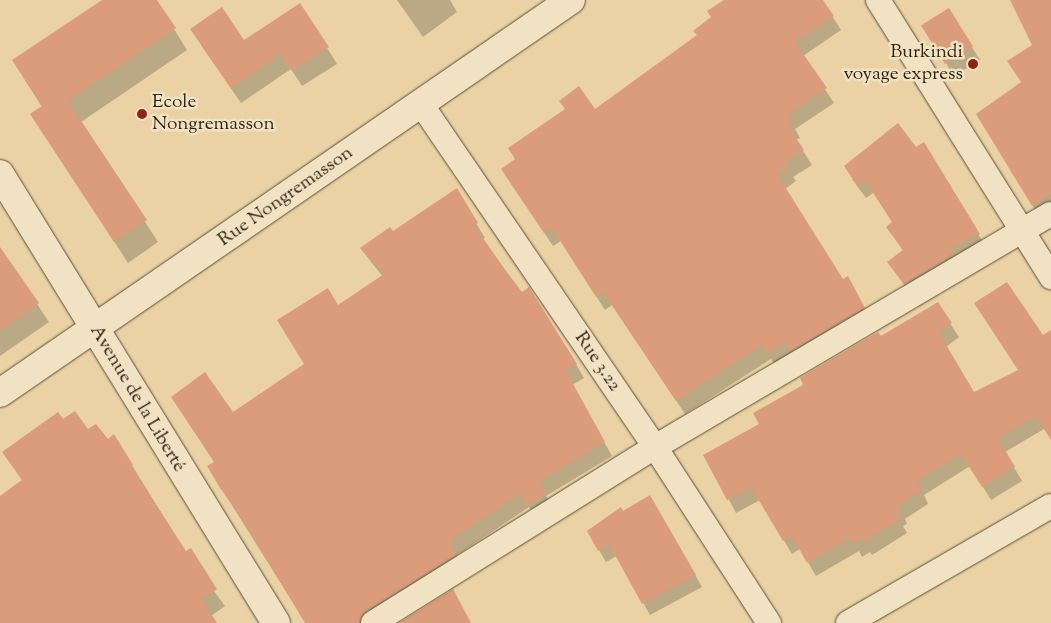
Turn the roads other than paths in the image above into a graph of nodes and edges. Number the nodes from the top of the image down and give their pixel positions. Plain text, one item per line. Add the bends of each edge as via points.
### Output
1 (571, 0) edge
2 (886, 2) edge
3 (421, 104) junction
4 (0, 174) edge
5 (1051, 214) edge
6 (1024, 230) junction
7 (1051, 277) edge
8 (94, 330) junction
9 (0, 393) edge
10 (655, 447) junction
11 (1051, 506) edge
12 (276, 623) edge
13 (373, 623) edge
14 (769, 623) edge
15 (848, 623) edge

1 - 3 street, Rue Nongremasson
2 - 6 street
3 - 8 street, Rue Nongremasson
3 - 10 street, Rue 3.22
4 - 8 street, Avenue de la Liberté
5 - 6 street
6 - 7 street
6 - 10 street
8 - 9 street, Rue Nongremasson
8 - 12 street, Avenue de la Liberté
10 - 13 street
10 - 14 street, Rue 3.22
11 - 15 street

